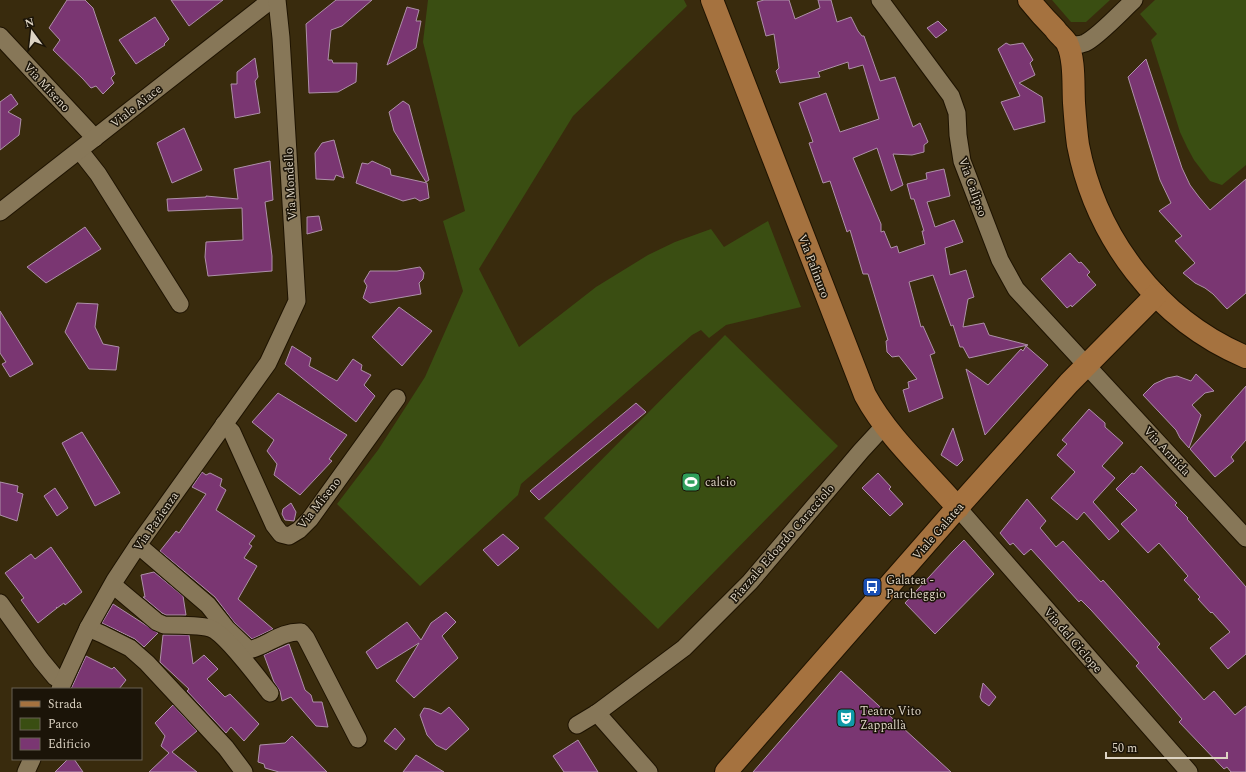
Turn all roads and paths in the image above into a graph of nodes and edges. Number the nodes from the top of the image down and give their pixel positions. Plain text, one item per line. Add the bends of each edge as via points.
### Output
1 (271, 0) edge
2 (277, 0) edge
3 (712, 0) edge
4 (880, 0) edge
5 (1028, 0) edge
6 (1134, 0) edge
7 (0, 36) edge
8 (1066, 43) junction
9 (95, 138) junction
10 (80, 150) junction
11 (0, 212) edge
12 (1156, 295) junction
13 (180, 304) dead end
14 (1246, 357) edge
15 (268, 363) joint
16 (1086, 364) junction
17 (397, 398) dead end
18 (224, 424) junction
19 (884, 425) junction
20 (958, 508) junction
21 (1246, 538) edge
22 (138, 545) junction
23 (113, 585) junction
24 (0, 603) edge
25 (88, 628) junction
26 (61, 685) edge
27 (270, 693) dead end
28 (597, 713) junction
29 (577, 725) dead end
30 (358, 739) dead end
31 (32, 760) edge
32 (26, 772) edge
33 (244, 772) edge
34 (649, 772) edge
35 (726, 772) edge
36 (1189, 772) edge

1 - 9 street, Viale Aiace
2 - 15 street, Via Mondello via 296,301
3 - 19 main road, Via Palinuro via 865,395
4 - 16 street, Via Calipso via 951,96 957,113 962,161 1008,275 1026,299
5 - 8 main road
6 - 8 street via 1084,44
7 - 9 street, Via Miseno
8 - 12 main road via 1072,65 1078,144 1094,199 1121,252 1133,270
9 - 10 street, Viale Aiace
10 - 11 street, Viale Aiace
10 - 13 street via 98,174
12 - 14 main road via 1190,324
12 - 16 main road, Viale Galatea
15 - 18 street, Via Pazienza
16 - 20 main road, Viale Galatea
16 - 21 street, Via Armida
17 - 18 street, Via Miseno via 310,519 289,536 281,534 274,525 232,432
18 - 22 street, Via Pazienza
19 - 20 main road, Via Palinuro
19 - 28 street, Piazzale Edoardo Caracciolo via 750,582 684,648
20 - 35 main road, Viale Galatea
20 - 36 street, Via del Ciclope
22 - 23 street, Via Pazienza
22 - 30 street via 208,605 227,629 249,650 259,648 278,637 301,632
23 - 25 street, Via Pazienza
23 - 27 street via 157,622 210,628 219,633
24 - 26 street
25 - 26 street, Via Pazienza
25 - 33 street via 130,648 147,663 226,748
28 - 29 street, Piazzale Edoardo Caracciolo
28 - 34 street
31 - 32 street

